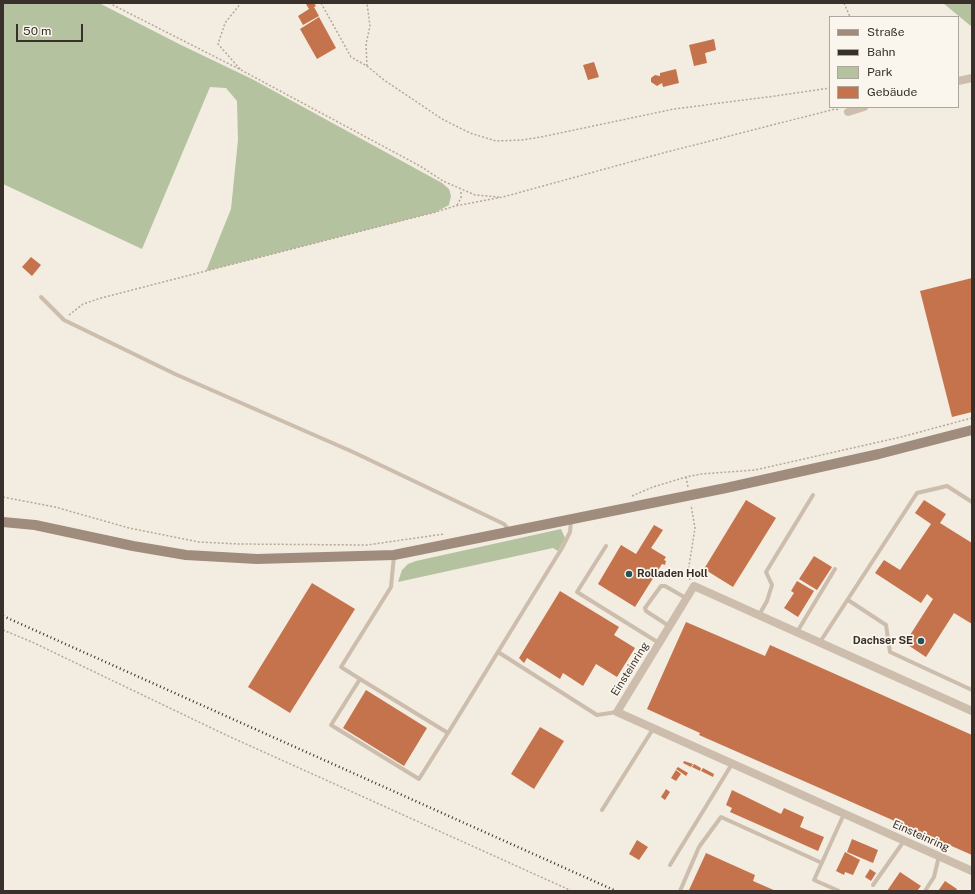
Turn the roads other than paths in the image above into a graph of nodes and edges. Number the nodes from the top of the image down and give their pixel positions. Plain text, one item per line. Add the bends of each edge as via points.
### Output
1 (972, 78) edge
2 (959, 81) edge
3 (861, 108) edge
4 (848, 112) road end
5 (41, 297) dead end
6 (972, 430) edge
7 (813, 495) dead end
8 (972, 502) edge
9 (571, 520) junction
10 (3, 522) edge
11 (510, 531) junction
12 (606, 546) dead end
13 (394, 555) junction
14 (835, 569) dead end
15 (686, 598) junction
16 (848, 600) junction
17 (759, 615) junction
18 (670, 626) junction
19 (796, 632) junction
20 (820, 642) junction
21 (659, 643) junction
22 (498, 652) junction
23 (360, 679) junction
24 (972, 690) edge
25 (972, 711) edge
26 (617, 712) junction
27 (653, 728) junction
28 (448, 733) junction
29 (732, 764) junction
30 (602, 810) dead end
31 (844, 814) junction
32 (904, 840) junction
33 (939, 856) junction
34 (822, 863) junction
35 (670, 865) dead end
36 (972, 871) edge
37 (873, 885) dead end
38 (680, 891) edge
39 (839, 891) edge
40 (925, 891) edge

1 - 2 street
3 - 4 street
5 - 11 lane via 64,320 175,374 367,459 504,524
6 - 9 street via 879,454
7 - 17 lane via 766,572 772,585
8 - 16 lane via 947,486 917,493
9 - 11 street
9 - 22 lane via 570,532 562,548
10 - 13 street via 35,524 186,555 256,559
11 - 13 street
12 - 21 lane via 577,592
13 - 23 lane via 391,587 341,667
14 - 19 lane
15 - 17 street, Einsteinring via 694,586
15 - 18 street, Einsteinring
15 - 18 lane via 666,586 661,586 645,608
16 - 20 lane
16 - 24 lane via 886,625 890,652
17 - 19 street
18 - 21 street, Einsteinring
19 - 20 street
20 - 25 street
21 - 26 street, Einsteinring
22 - 26 lane via 597,715
22 - 28 lane
23 - 28 lane
23 - 28 lane via 331,725 419,779
26 - 27 street, Einsteinring
27 - 29 street, Einsteinring
27 - 30 lane
29 - 31 street, Einsteinring
29 - 35 lane
31 - 32 street, Einsteinring
31 - 34 lane
32 - 33 street, Einsteinring
32 - 37 lane
33 - 36 street, Einsteinring
33 - 40 lane via 934,877
34 - 38 lane via 721,817 699,848
34 - 39 lane via 814,880

